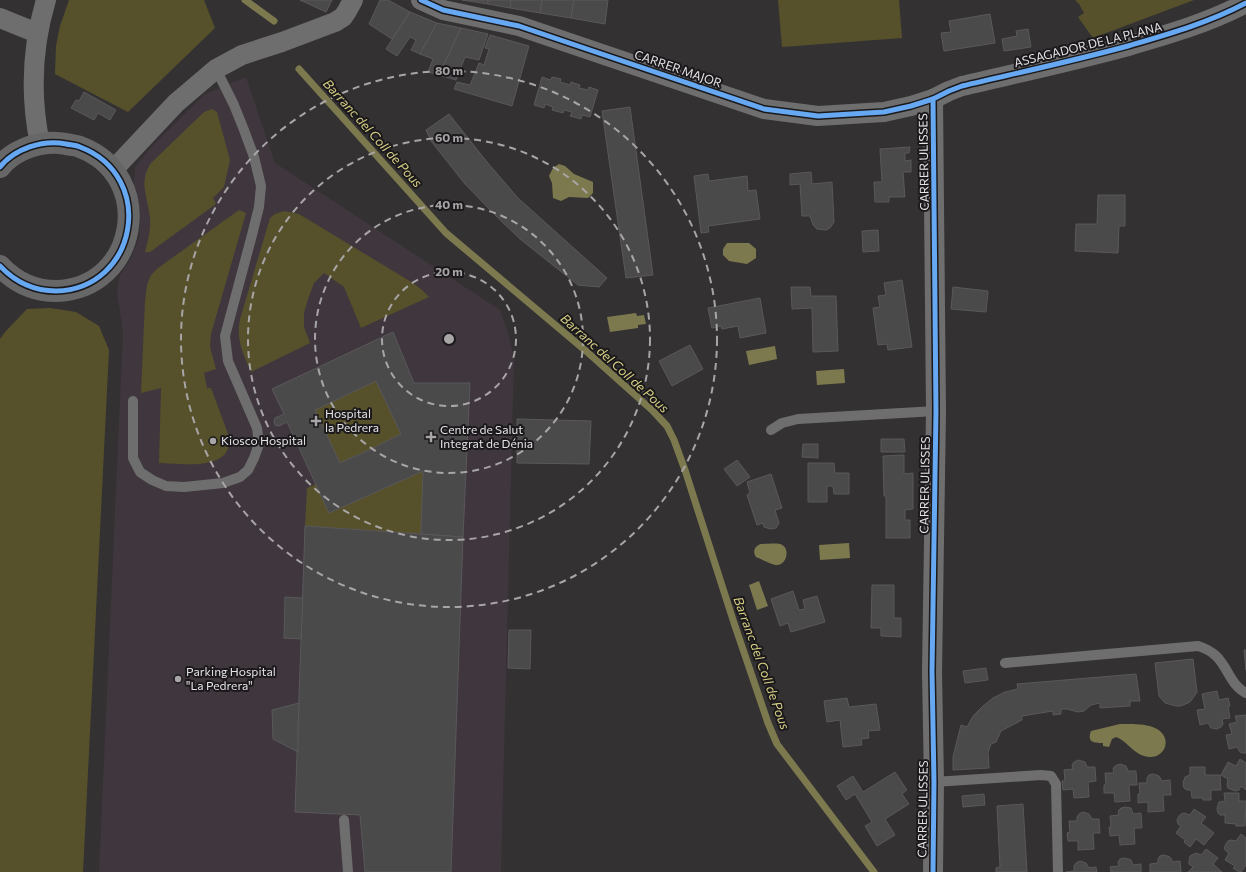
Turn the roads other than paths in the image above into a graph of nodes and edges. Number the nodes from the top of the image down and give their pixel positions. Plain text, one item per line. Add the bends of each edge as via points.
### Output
1 (46, 0) edge
2 (353, 0) edge
3 (421, 0) edge
4 (1246, 4) edge
5 (0, 18) edge
6 (37, 33) junction
7 (216, 69) junction
8 (933, 99) junction
9 (40, 144) junction
10 (0, 167) edge
11 (113, 170) junction
12 (3, 276) edge
13 (133, 401) dead end
14 (936, 411) junction
15 (771, 430) dead end
16 (1004, 663) dead end
17 (1246, 693) edge
18 (934, 782) junction
19 (344, 820) dead end
20 (348, 872) edge
21 (933, 872) edge
22 (1058, 872) edge

1 - 6 street
2 - 7 street via 343,16 335,22 242,55
3 - 8 street, CARRER MAJOR via 443,10 519,26 764,109 818,116 845,115 891,111
4 - 8 street, ASSAGADOR DE LA PLANA via 1222,16 1172,34 962,86
5 - 6 street
6 - 9 street via 33,87 34,112
7 - 11 street via 176,102
7 - 13 lane via 234,105 254,158 261,186 225,336 228,361 257,428 259,444 248,470 240,477 223,484 166,486 152,480 140,472 133,458
8 - 14 street, CARRER ULISSES
9 - 10 street via 21,151
9 - 11 street via 60,142 80,147 98,156
11 - 12 street via 124,189 130,211 128,233 120,254 106,272 87,284 67,290 46,291
14 - 15 lane via 798,419 782,423
14 - 18 street, CARRER ULISSES via 932,672
16 - 17 lane via 1198,646 1216,655 1240,690
18 - 21 street, CARRER ULISSES
18 - 22 lane via 1052,776 1056,784
19 - 20 lane

